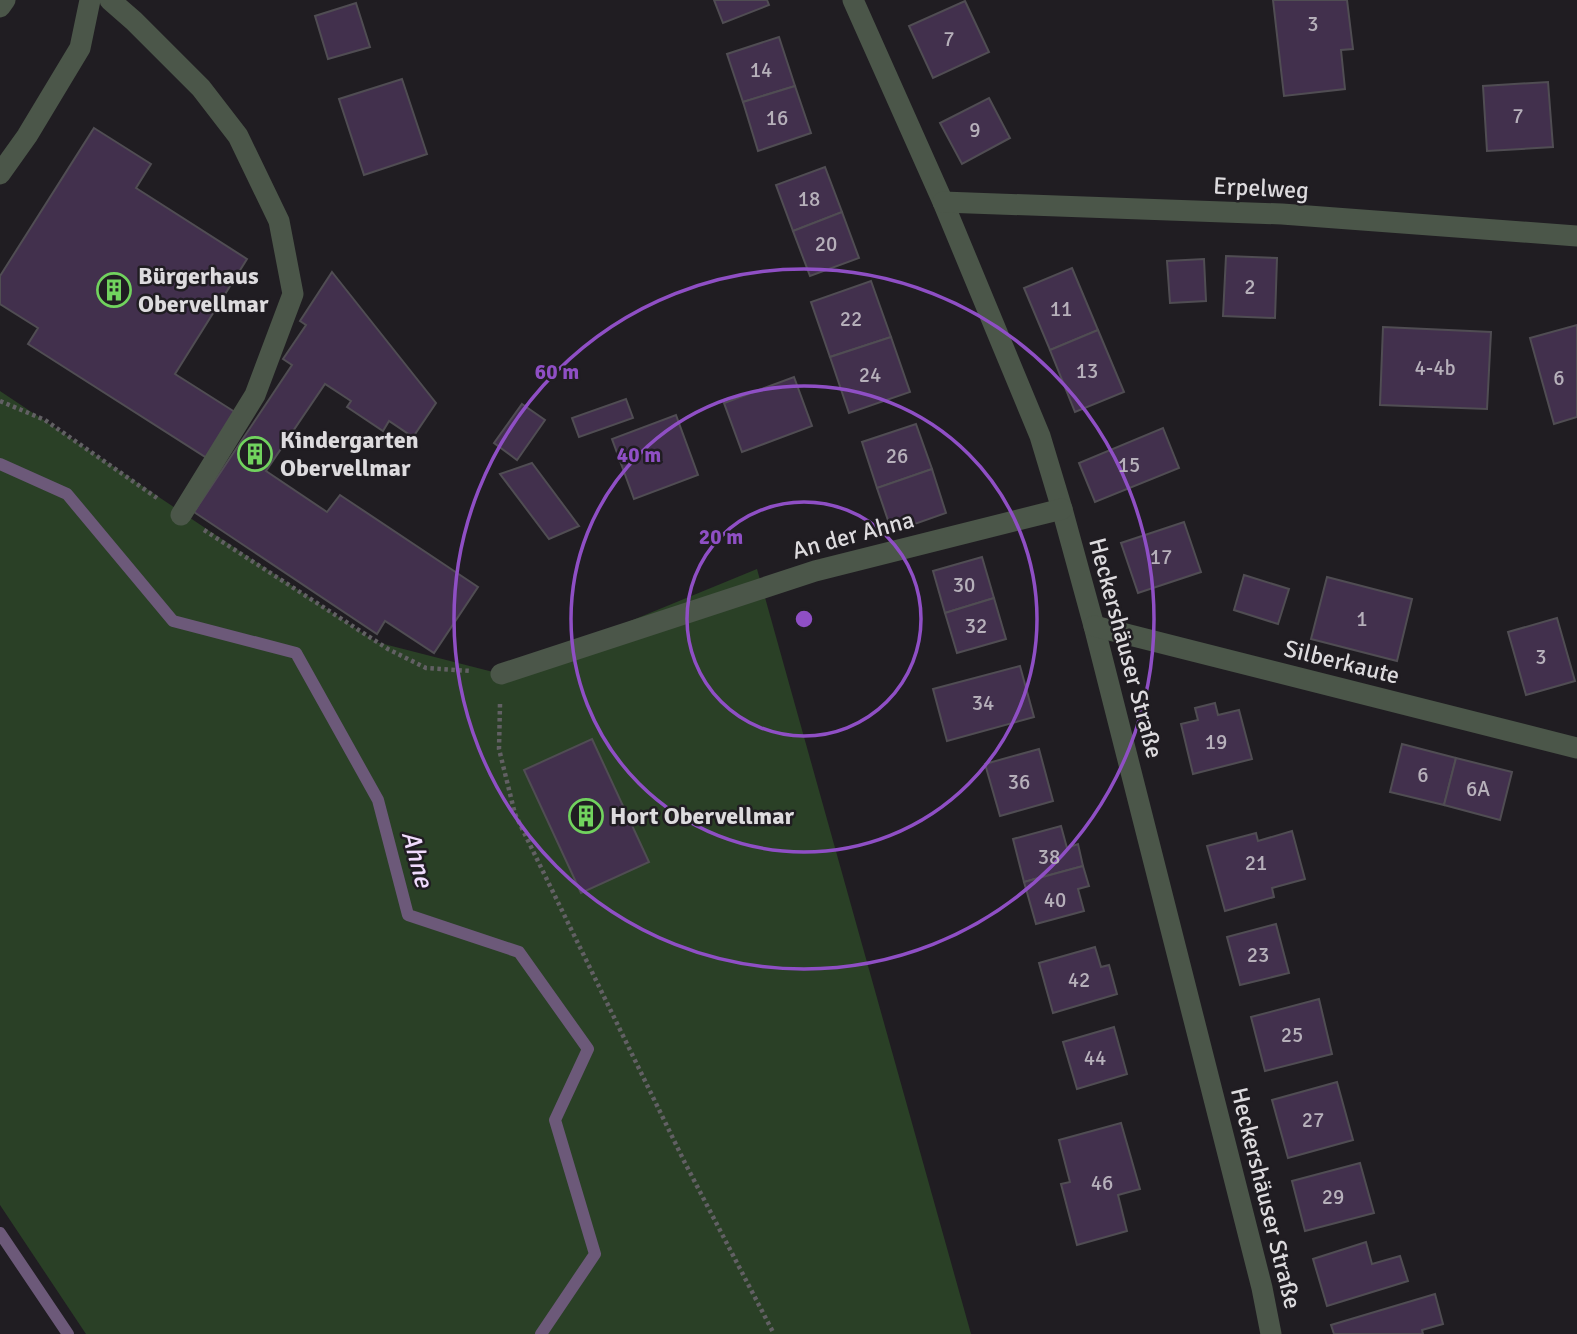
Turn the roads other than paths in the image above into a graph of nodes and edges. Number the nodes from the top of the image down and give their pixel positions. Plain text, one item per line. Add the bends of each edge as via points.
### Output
1 (5, 0) edge
2 (90, 0) edge
3 (110, 0) edge
4 (853, 0) edge
5 (0, 7) edge
6 (0, 174) edge
7 (943, 202) junction
8 (1577, 236) edge
9 (1062, 509) junction
10 (181, 515) road end
11 (1094, 626) junction
12 (501, 674) road end
13 (1577, 748) edge
14 (1272, 1334) edge

1 - 5 street
2 - 6 street via 80,48
3 - 10 street via 201,88 237,136 279,221 293,294 255,395
4 - 7 street, Heckershäuser Straße
7 - 8 street, Erpelweg via 1282,214
7 - 9 street, Heckershäuser Straße via 1040,436
9 - 11 street, Heckershäuser Straße
9 - 12 street, An der Ahna via 815,571
11 - 13 street, Silberkaute
11 - 14 street, Heckershäuser Straße

